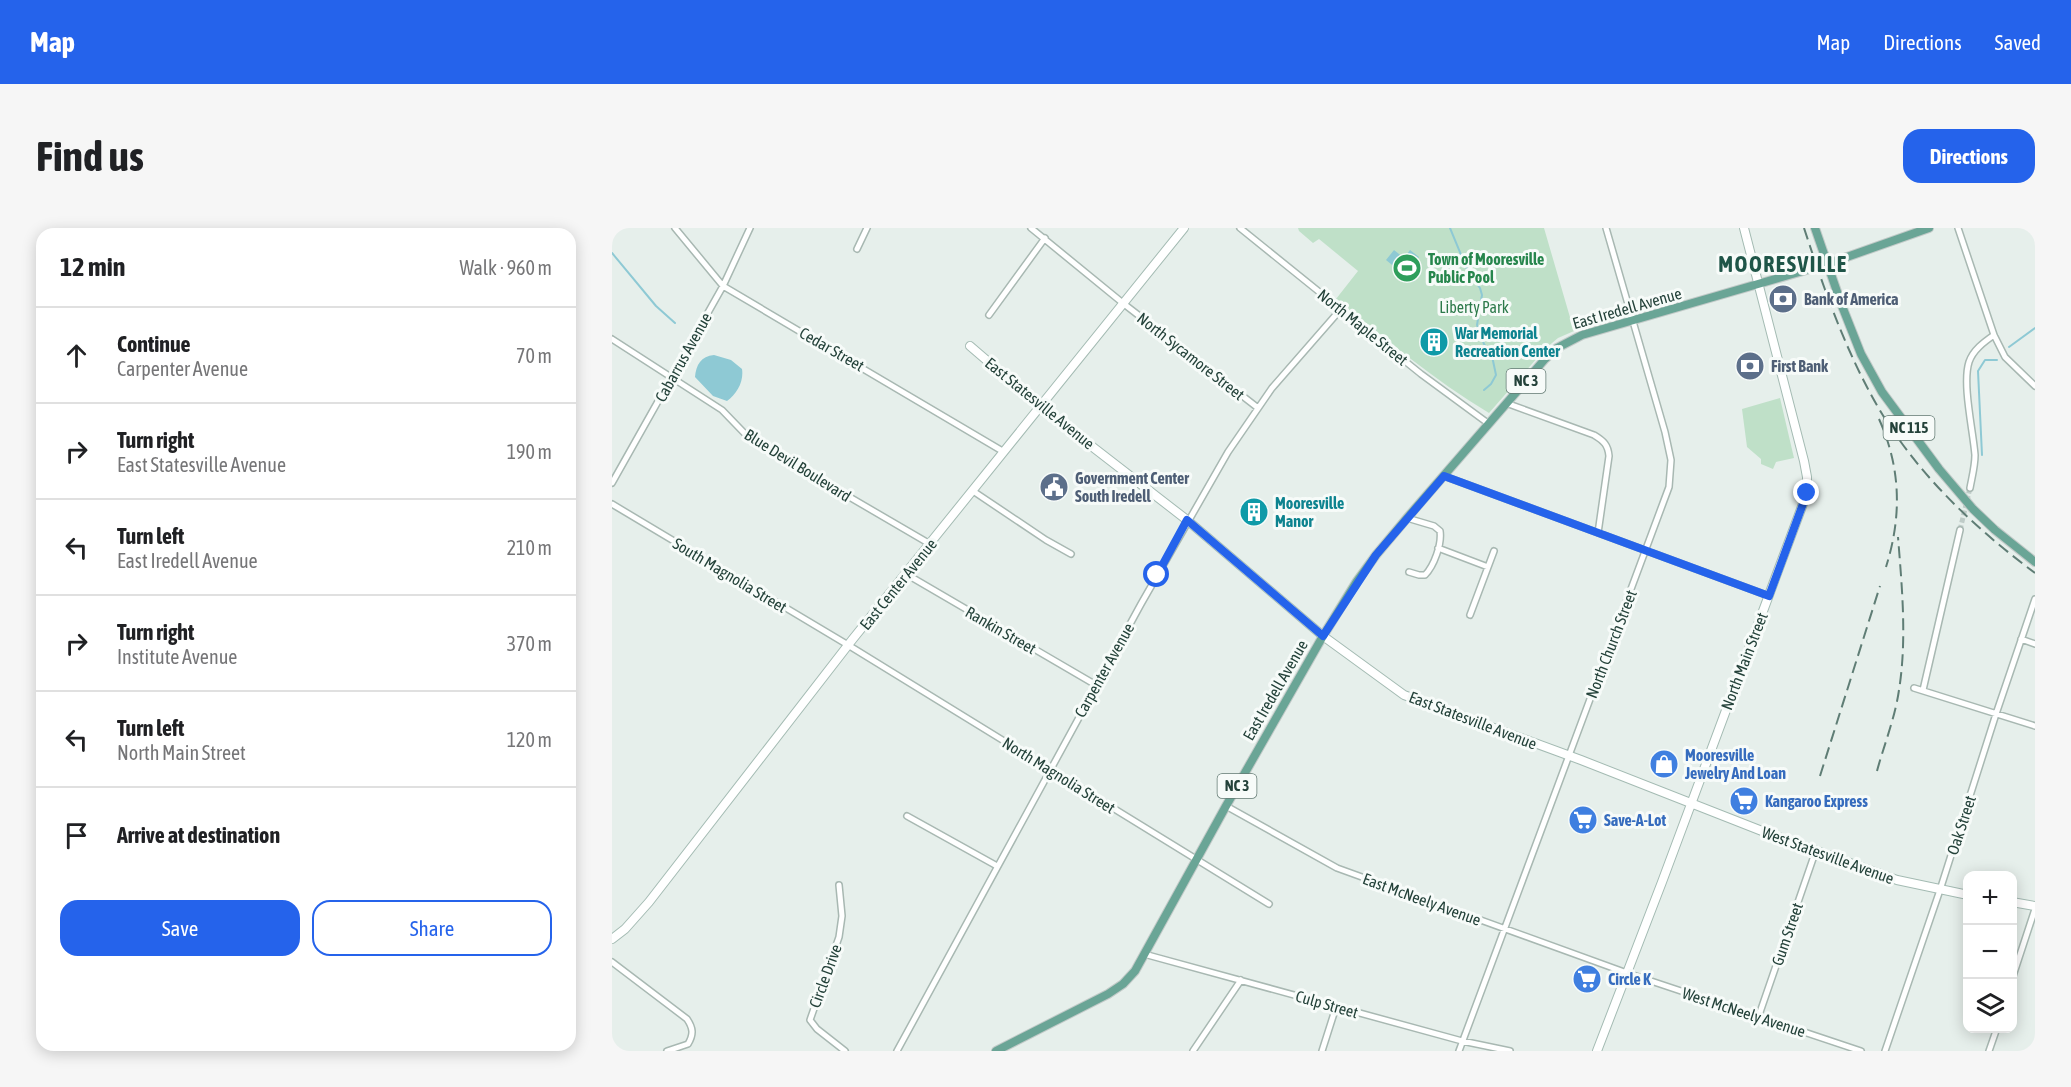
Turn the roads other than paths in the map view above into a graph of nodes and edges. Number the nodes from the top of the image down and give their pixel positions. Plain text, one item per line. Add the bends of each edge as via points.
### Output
1 (750, 228) edge
2 (867, 228) edge
3 (1031, 228) edge
4 (1184, 228) edge
5 (1240, 228) edge
6 (1606, 228) edge
7 (1744, 228) edge
8 (1815, 228) edge
9 (1929, 228) edge
10 (1958, 228) edge
11 (678, 229) edge
12 (1045, 238) junction
13 (857, 249) dead end
14 (1827, 264) junction
15 (1758, 285) junction
16 (723, 286) junction
17 (1124, 304) junction
18 (1341, 309) junction
19 (989, 315) dead end
20 (1633, 322) junction
21 (1994, 335) junction
22 (612, 339) edge
23 (970, 346) dead end
24 (672, 378) junction
25 (2035, 386) edge
26 (1506, 404) junction
27 (1041, 407) junction
28 (1258, 408) junction
29 (1489, 424) junction
30 (1005, 452) junction
31 (1444, 476) junction
32 (612, 483) edge
33 (1970, 488) tunnel mouth
34 (973, 491) junction
35 (612, 504) edge
36 (1407, 518) junction
37 (1187, 520) junction
38 (1960, 530) tunnel mouth
39 (1598, 533) junction
40 (930, 544) junction
41 (1438, 548) junction
42 (1494, 550) dead end
43 (1646, 550) junction
44 (1071, 554) dead end
45 (2035, 562) edge
46 (1488, 567) junction
47 (1409, 572) dead end
48 (906, 574) junction
49 (1769, 596) junction
50 (2035, 599) edge
51 (1470, 615) dead end
52 (1323, 636) junction
53 (2021, 639) junction
54 (2035, 644) edge
55 (848, 645) junction
56 (1096, 685) junction
57 (1914, 688) dead end
58 (1923, 690) junction
59 (1996, 714) junction
60 (2035, 726) edge
61 (1569, 756) junction
62 (1050, 769) junction
63 (1692, 803) junction
64 (1226, 806) junction
65 (907, 816) dead end
66 (1816, 850) junction
67 (1196, 860) junction
68 (997, 866) junction
69 (839, 885) dead end
70 (1940, 890) junction
71 (1963, 894) edge
72 (2017, 903) edge
73 (1269, 904) dead end
74 (2035, 907) edge
75 (1504, 928) junction
76 (612, 939) edge
77 (1144, 954) junction
78 (612, 962) edge
79 (2017, 966) edge
80 (1627, 973) junction
81 (1241, 980) junction
82 (1336, 1007) junction
83 (1758, 1018) junction
84 (1995, 1033) edge
85 (1462, 1041) junction
86 (667, 1051) edge
87 (845, 1051) edge
88 (897, 1051) edge
89 (996, 1051) edge
90 (1194, 1051) edge
91 (1322, 1051) edge
92 (1459, 1051) edge
93 (1510, 1051) edge
94 (1597, 1051) edge
95 (1861, 1051) edge
96 (1885, 1051) edge
97 (1989, 1051) edge

1 - 16 street, Cabarrus Avenue
2 - 13 street
3 - 12 street, North Sycamore Street
4 - 17 street, East Center Avenue
5 - 18 street, North Maple Street
6 - 20 street, North Church Street
7 - 15 street, North Main Street
8 - 14 main road, NC 115
9 - 14 main road, NC 3
10 - 21 street
11 - 16 street, Cedar Street
12 - 17 street, North Sycamore Street
12 - 19 street
14 - 15 main road, NC 3
14 - 45 main road, NC 115 via 1861,354 1882,392 1972,509
15 - 20 main road, East Iredell Avenue / NC 3
15 - 49 street, North Main Street via 1807,477 1807,493
16 - 24 street, Cabarrus Avenue
16 - 30 street, Cedar Street
17 - 27 street, East Center Avenue
17 - 28 street, North Sycamore Street
18 - 28 street, Carpenter Avenue
18 - 29 street, North Maple Street
20 - 26 main road, East Iredell Avenue / NC 3 via 1582,335 1557,348
20 - 43 street, North Church Street via 1671,460 1669,487
21 - 25 street via 2005,357
21 - 33 street via 1968,363 1975,458
22 - 24 street, Blue Devil Boulevard
23 - 27 street, East Statesville Avenue
24 - 32 street, Cabarrus Avenue
24 - 40 street, Blue Devil Boulevard via 722,410 750,439
26 - 29 main road, East Iredell Avenue / NC 3
26 - 39 street via 1604,441 1609,456
27 - 30 street, East Center Avenue
27 - 37 street, East Statesville Avenue
28 - 37 street, Carpenter Avenue
29 - 31 main road, East Iredell Avenue / NC 3
30 - 34 street, East Center Avenue
31 - 36 main road, East Iredell Avenue / NC 3
31 - 39 street
34 - 40 street, East Center Avenue
34 - 44 street
35 - 55 street, South Magnolia Street
36 - 41 street via 1440,531
36 - 52 main road, East Iredell Avenue / NC 3 via 1376,555
37 - 52 street, East Statesville Avenue
37 - 56 street, Carpenter Avenue
38 - 58 street
39 - 43 street
40 - 48 street, East Center Avenue
41 - 46 street
41 - 47 street via 1425,575
42 - 46 street
43 - 49 street
43 - 61 street, North Church Street
46 - 51 street
48 - 55 street, East Center Avenue
48 - 56 street, Rankin Street
49 - 63 street, North Main Street
50 - 53 street, Oak Street
52 - 61 street, East Statesville Avenue via 1404,695
52 - 64 main road, East Iredell Avenue / NC 3
53 - 54 street
53 - 59 street, Oak Street
55 - 62 street, North Magnolia Street
55 - 76 street, East Center Avenue via 649,902
56 - 62 street, Carpenter Avenue
57 - 58 street
58 - 59 street
59 - 60 street
59 - 70 street, Oak Street
61 - 63 street, East Statesville Avenue
61 - 75 street, North Church Street
62 - 67 street, North Magnolia Street
62 - 68 street, Carpenter Avenue
63 - 66 street, West Statesville Avenue
63 - 80 street, North Main Street
64 - 67 main road, East Iredell Avenue / NC 3
64 - 75 street, East McNeely Avenue via 1337,868
65 - 68 street
66 - 70 street, West Statesville Avenue via 1898,880
66 - 83 street, Gum Street
67 - 73 street, North Magnolia Street
67 - 77 main road, East Iredell Avenue / NC 3
68 - 88 street, Carpenter Avenue
69 - 87 street, Circle Drive via 842,916 838,937 810,1020
70 - 71 street, West Statesville Avenue
70 - 96 street, Oak Street
72 - 74 street
74 - 79 street
75 - 80 street, East McNeely Avenue
75 - 85 street, North Church Street
77 - 81 street, Culp Street
77 - 89 main road, East Iredell Avenue / NC 3 via 1124,984
78 - 86 street via 687,1018 692,1026 693,1036 688,1044
80 - 83 street, West McNeely Avenue
80 - 94 street, North Main Street
81 - 82 street, Culp Street
81 - 90 street
82 - 85 street, Culp Street
82 - 91 street
83 - 95 street, West McNeely Avenue
84 - 97 street
85 - 92 street, North Church Street
85 - 93 street, Culp Street

